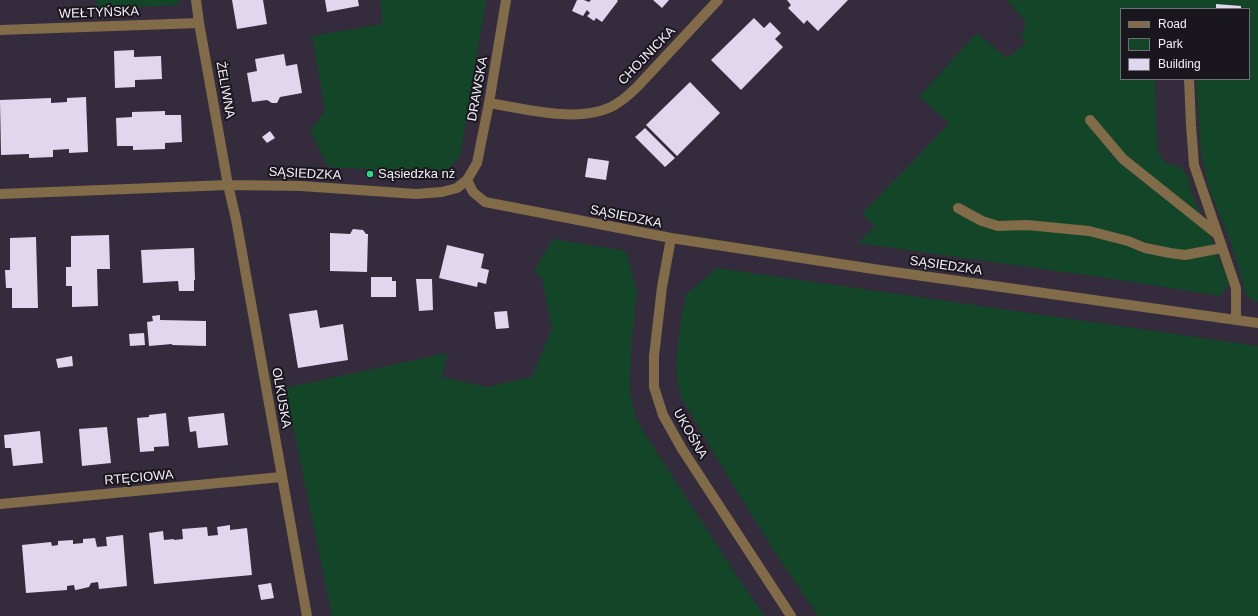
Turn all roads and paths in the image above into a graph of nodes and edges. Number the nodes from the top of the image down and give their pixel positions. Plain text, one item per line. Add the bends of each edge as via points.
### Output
1 (196, 0) edge
2 (506, 0) edge
3 (718, 0) edge
4 (199, 22) junction
5 (0, 30) edge
6 (1189, 80) edge
7 (489, 103) junction
8 (1090, 120) dead end
9 (467, 180) junction
10 (228, 185) junction
11 (0, 194) edge
12 (958, 208) dead end
13 (1217, 234) junction
14 (671, 238) junction
15 (1222, 248) junction
16 (1236, 320) junction
17 (1258, 323) edge
18 (281, 477) junction
19 (0, 504) edge
20 (306, 616) edge
21 (791, 616) edge

1 - 4 street, ŻELIWNA
2 - 7 street, DRAWSKA
3 - 7 street, CHOJNICKA via 626,98 612,106 594,113 563,114
4 - 5 street, WEŁTYŃSKA
4 - 10 street, ŻELIWNA
6 - 13 street via 1194,165
7 - 9 street, DRAWSKA via 477,163
8 - 13 street via 1123,159
9 - 10 street, SĄSIEDZKA via 450,191 416,194 300,186
9 - 14 street, SĄSIEDZKA via 473,192 484,202
10 - 11 street, SĄSIEDZKA
10 - 18 street, OLKUSKA
12 - 15 street via 982,221 998,226 1089,231 1170,253 1185,255
13 - 15 street
14 - 16 street, SĄSIEDZKA
14 - 21 street, UKOŚNA via 654,356 654,386 663,415
15 - 16 street via 1236,288
16 - 17 street, SĄSIEDZKA
18 - 19 street, RTĘCIOWA
18 - 20 street, OLKUSKA

